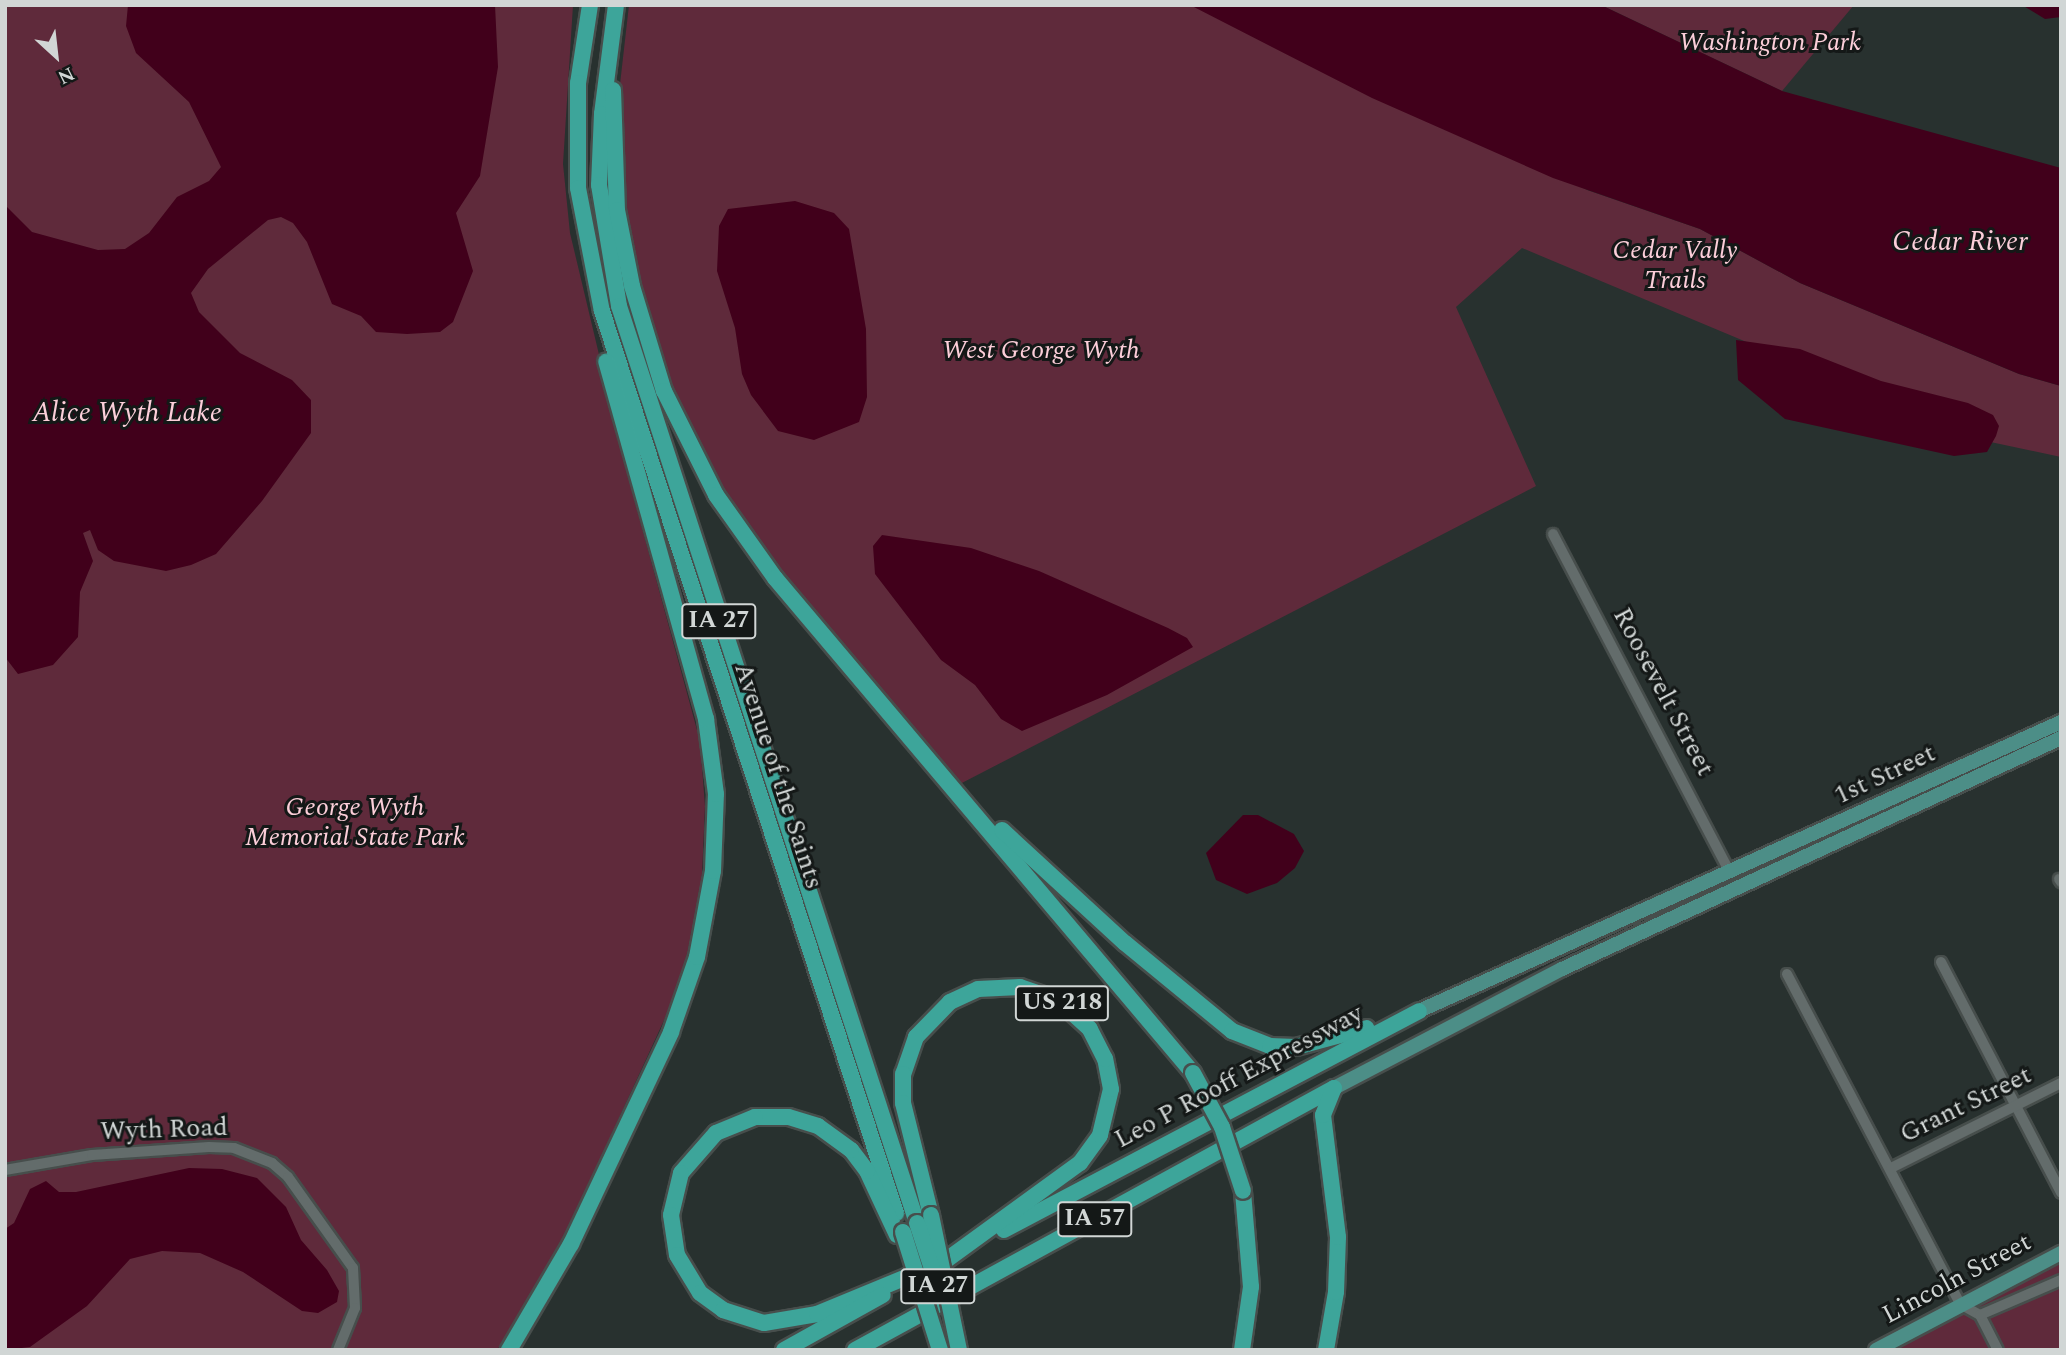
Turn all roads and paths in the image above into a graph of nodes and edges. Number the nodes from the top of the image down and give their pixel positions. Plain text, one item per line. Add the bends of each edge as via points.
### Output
1 (590, 5) edge
2 (616, 5) edge
3 (611, 27) junction
4 (578, 188) junction
5 (1553, 534) dead end
6 (2061, 722) edge
7 (2061, 738) edge
8 (925, 750) junction
9 (1733, 880) junction
10 (1941, 962) dead end
11 (1787, 974) dead end
12 (1419, 1011) junction
13 (2061, 1083) edge
14 (1334, 1088) junction
15 (2017, 1105) junction
16 (1891, 1168) junction
17 (5, 1170) edge
18 (2061, 1194) edge
19 (924, 1219) junction
20 (900, 1233) junction
21 (2061, 1253) edge
22 (945, 1261) junction
23 (2061, 1280) edge
24 (921, 1290) junction
25 (1961, 1304) junction
26 (1980, 1315) junction
27 (904, 1324) junction
28 (338, 1350) edge
29 (509, 1350) edge
30 (784, 1350) edge
31 (855, 1350) edge
32 (867, 1350) edge
33 (933, 1350) edge
34 (940, 1350) edge
35 (959, 1350) edge
36 (1242, 1350) edge
37 (1326, 1350) edge
38 (1876, 1350) edge
39 (1998, 1350) edge

1 - 4 highway, Avenue of the Saints / IA 27 via 578,83
2 - 3 highway, Avenue of the Saints / IA 27
3 - 8 highway via 617,210 638,311 664,391 710,484 752,548
3 - 19 highway, Avenue of the Saints / IA 27 via 599,186 619,306
4 - 20 highway, Avenue of the Saints / IA 27 via 589,258 612,346
4 - 29 highway via 581,254 599,334 701,695 712,746 716,819 703,931 682,1006 544,1293
5 - 9 street, Roosevelt Street
6 - 9 main road, 1st Street
7 - 9 main road, 1st Street
8 - 12 highway via 1038,865 1232,1031 1270,1046 1309,1046
8 - 36 highway, bridge via 1193,1073 1222,1127 1243,1191 1251,1287
9 - 12 main road, Leo P Rooff Expressway / IA 57
9 - 14 main road, Leo P Rooff Expressway / IA 57
10 - 15 street
11 - 16 street
12 - 22 highway, Leo P Rooff Expressway / IA 57
13 - 15 street, Grant Street
14 - 27 highway, Leo P Rooff Expressway / IA 57
14 - 37 highway via 1323,1115 1338,1237 1336,1292
15 - 16 street, Grant Street
15 - 18 street
16 - 25 street
17 - 28 street, Wyth Road via 93,1155 209,1147 234,1148 272,1163 288,1177 353,1268 355,1308
19 - 22 highway, US 218 via 903,1103 903,1074 916,1037 950,1002 978,989 1020,987 1058,1000 1090,1029 1105,1059 1111,1089 1100,1135 1071,1170
19 - 35 highway, Avenue of the Saints / IA 27, bridge
20 - 22 highway via 851,1150 818,1126 781,1116 755,1117 730,1125 702,1145 681,1173 671,1214 677,1255 700,1293 723,1310 764,1323 817,1314
20 - 24 highway, Avenue of the Saints / IA 27, bridge
21 - 25 main road, Lincoln Street
22 - 30 highway, Leo P Rooff Expressway / US 218
23 - 26 street
24 - 33 highway, bridge
24 - 34 highway, Avenue of the Saints / IA 27, bridge
25 - 26 street
25 - 38 main road, Lincoln Street
26 - 39 street
27 - 31 highway, Leo P Rooff Expressway / IA 57
27 - 32 highway

